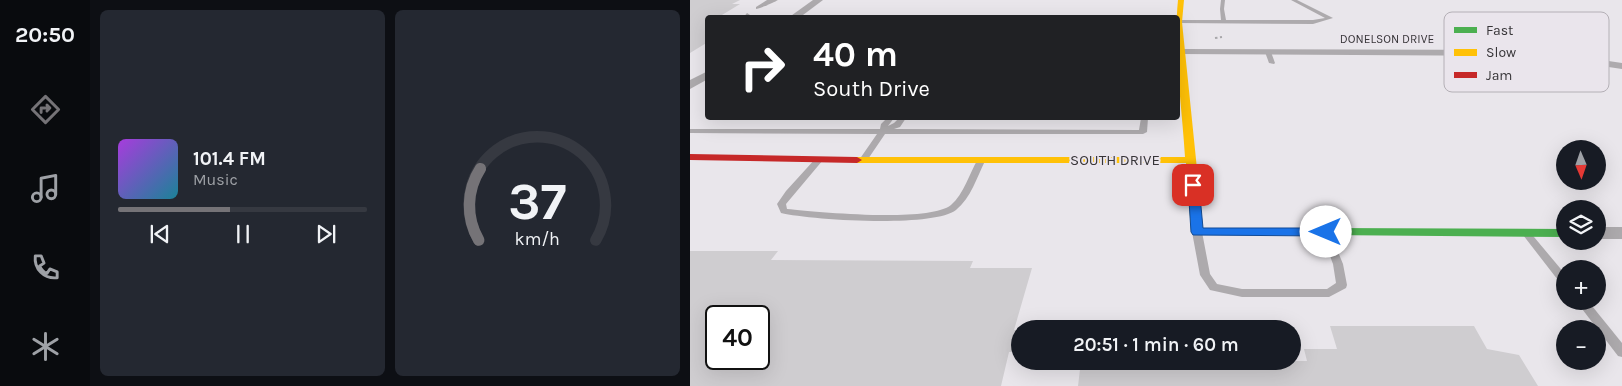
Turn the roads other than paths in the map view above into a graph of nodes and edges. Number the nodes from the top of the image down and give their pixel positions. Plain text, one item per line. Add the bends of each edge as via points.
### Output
1 (776, 0) edge
2 (819, 0) edge
3 (1181, 0) edge
4 (1223, 0) edge
5 (1293, 0) edge
6 (758, 8) dead end
7 (796, 15) edge
8 (1179, 15) edge
9 (1180, 22) edge
10 (1224, 22) junction
11 (1444, 53) edge
12 (1181, 56) edge
13 (1609, 64) edge
14 (1622, 66) edge
15 (705, 76) edge
16 (690, 85) edge
17 (1182, 108) edge
18 (888, 120) edge
19 (901, 120) edge
20 (1144, 120) edge
21 (690, 131) edge
22 (884, 131) junction
23 (690, 158) edge
24 (819, 160) junction
25 (863, 160) junction
26 (981, 160) junction
27 (1191, 160) junction
28 (1197, 232) junction
29 (1326, 232) junction
30 (1526, 233) junction
31 (1556, 233) edge
32 (1606, 233) edge
33 (1622, 233) edge
34 (1556, 270) edge
35 (1589, 310) edge
36 (1622, 352) edge

1 - 6 lane
2 - 7 street
3 - 8 street
4 - 10 lane
5 - 10 lane via 1330,18 1313,22
9 - 10 lane
11 - 12 street, DONELSON DRIVE via 1270,58
12 - 17 street
13 - 14 street, DONELSON DRIVE
15 - 16 street
17 - 27 street
18 - 22 lane
19 - 22 lane
20 - 22 lane via 1143,132
21 - 22 lane
22 - 25 lane
23 - 24 street, SOUTH DRIVE
24 - 25 street, SOUTH DRIVE
24 - 26 lane via 788,193 781,204 784,211 869,217 924,216 948,211 960,202
25 - 26 street, SOUTH DRIVE
26 - 27 street, SOUTH DRIVE
27 - 28 street
28 - 29 street
28 - 29 lane via 1205,275 1214,287 1242,293 1329,293 1342,285
29 - 30 street
30 - 31 street
30 - 34 lane
32 - 33 street
35 - 36 lane

